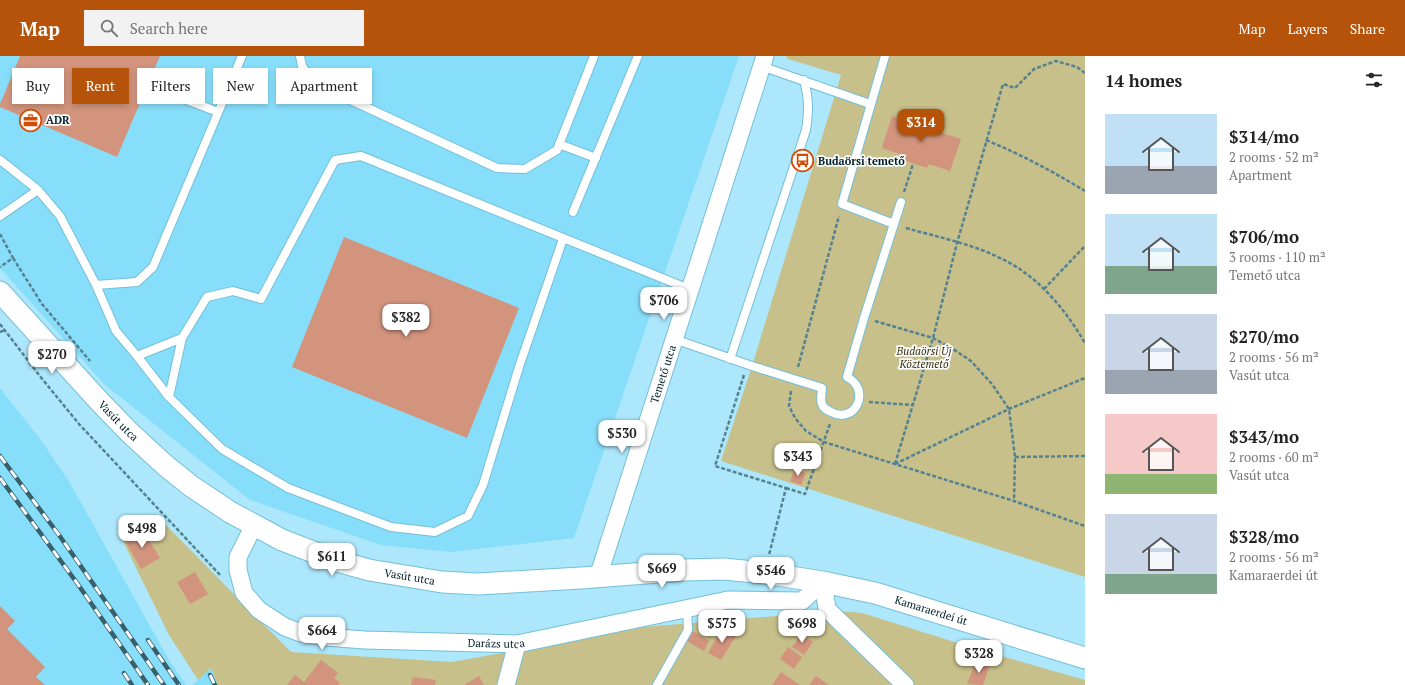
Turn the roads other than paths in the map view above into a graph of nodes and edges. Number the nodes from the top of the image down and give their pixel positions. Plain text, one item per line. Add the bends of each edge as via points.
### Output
1 (242, 56) edge
2 (300, 56) edge
3 (594, 56) edge
4 (638, 56) edge
5 (885, 56) edge
6 (763, 61) edge
7 (804, 80) junction
8 (197, 104) edge
9 (870, 104) junction
10 (218, 112) junction
11 (559, 144) junction
12 (596, 158) junction
13 (0, 161) edge
14 (38, 190) junction
15 (901, 202) road end
16 (573, 212) dead end
17 (0, 216) edge
18 (894, 224) junction
19 (563, 239) junction
20 (96, 285) junction
21 (689, 289) junction
22 (0, 292) edge
23 (182, 338) junction
24 (674, 339) junction
25 (137, 356) junction
26 (730, 359) junction
27 (169, 397) junction
28 (254, 525) junction
29 (598, 577) junction
30 (823, 582) junction
31 (687, 608) junction
32 (517, 644) junction
33 (1085, 658) edge
34 (506, 685) edge
35 (657, 685) edge
36 (905, 685) edge

1 - 10 lane
2 - 11 lane via 302,66 314,83 497,168 525,169 557,150
3 - 11 lane
4 - 12 lane
5 - 9 lane
6 - 7 lane
6 - 21 street, Temető utca
7 - 9 lane
7 - 26 lane via 809,111 806,130
8 - 10 lane
9 - 18 lane via 842,204
10 - 20 lane via 153,268 137,282
11 - 12 lane
12 - 16 lane
13 - 14 lane
14 - 17 lane
14 - 20 lane via 60,216
15 - 18 lane
18 - 26 lane via 847,377 856,384 860,397 851,412 840,415 826,410 822,403 822,388
19 - 21 lane
19 - 23 lane via 361,156 335,160 260,299 233,291 207,296
19 - 27 lane via 519,367 483,485 468,516 435,532 390,527 288,488 222,449
20 - 25 lane via 116,331
21 - 24 street, Temető utca
22 - 28 street, Vasút utca via 130,433 190,486
23 - 25 lane
23 - 27 lane
24 - 26 lane
24 - 29 street, Temető utca
25 - 27 lane
28 - 29 street, Vasút utca via 282,540 337,561 369,570 442,582 515,583
28 - 32 street, Darázs utca via 238,557 240,581 244,593 259,610 285,627 325,637 365,640
29 - 30 street, Vasút utca via 724,569
30 - 31 street, Darázs utca via 802,601 728,600
30 - 33 street, Kamaraerdei út via 875,593
30 - 36 street via 827,609
31 - 32 street, Darázs utca
31 - 35 lane via 688,630
32 - 34 street

